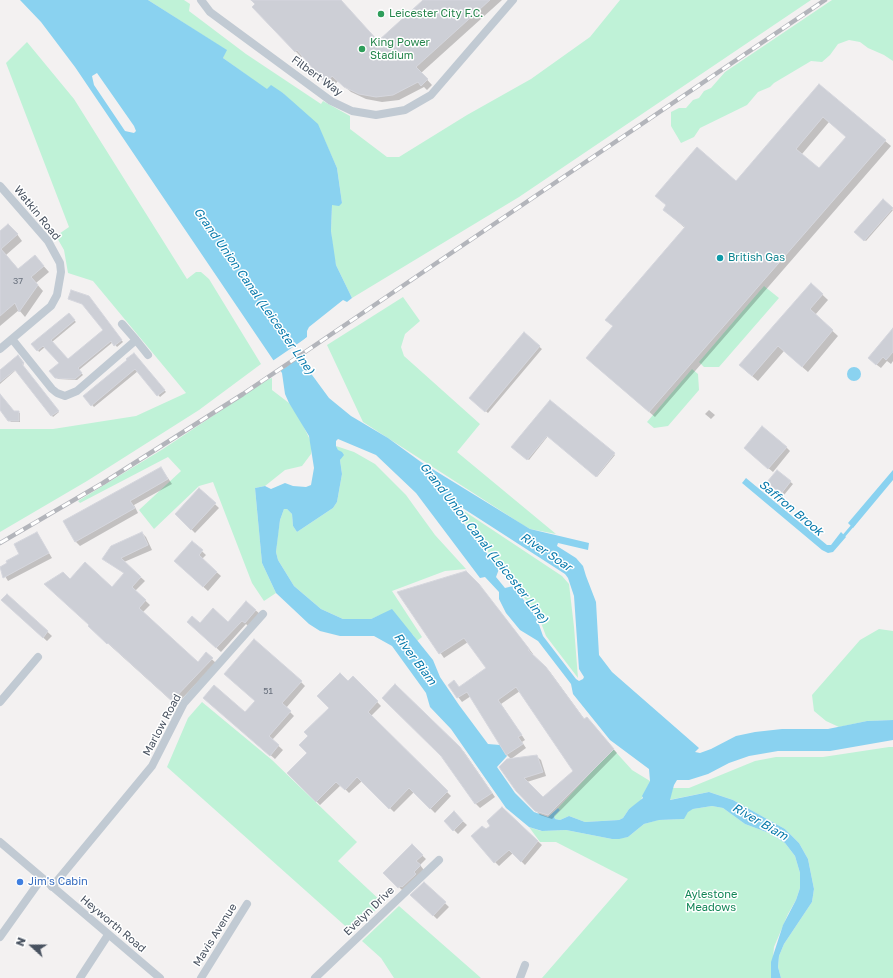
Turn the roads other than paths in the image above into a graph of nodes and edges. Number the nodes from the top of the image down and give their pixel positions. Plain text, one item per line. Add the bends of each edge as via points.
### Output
1 (201, 0) edge
2 (513, 0) edge
3 (0, 186) edge
4 (7, 193) junction
5 (0, 199) edge
6 (122, 324) dead end
7 (12, 339) junction
8 (136, 340) junction
9 (0, 349) edge
10 (148, 355) dead end
11 (263, 614) dead end
12 (38, 657) dead end
13 (0, 702) edge
14 (0, 842) edge
15 (439, 860) dead end
16 (42, 878) junction
17 (52, 887) junction
18 (247, 904) dead end
19 (108, 935) junction
20 (0, 937) edge
21 (525, 965) dead end
22 (80, 978) edge
23 (160, 978) edge
24 (201, 978) edge
25 (315, 978) edge
26 (520, 978) edge

1 - 2 street, Filbert Way via 210,12 331,101 352,111 376,115 405,110 432,95
3 - 4 street, Watkin Road
4 - 5 street
4 - 7 street, Watkin Road via 48,241 60,263 61,272 57,294 51,306
6 - 8 street
7 - 8 street via 52,389 64,396 77,391
7 - 9 street, Watkin Road
8 - 10 street
11 - 17 street, Marlow Road via 184,703 152,766
12 - 13 street
14 - 16 street, Heyworth Road
15 - 25 street, Evelyn Drive
16 - 17 street, Heyworth Road
16 - 20 street
17 - 19 street, Heyworth Road
18 - 24 street, Mavis Avenue
19 - 22 street
19 - 23 street, Heyworth Road
21 - 26 street

